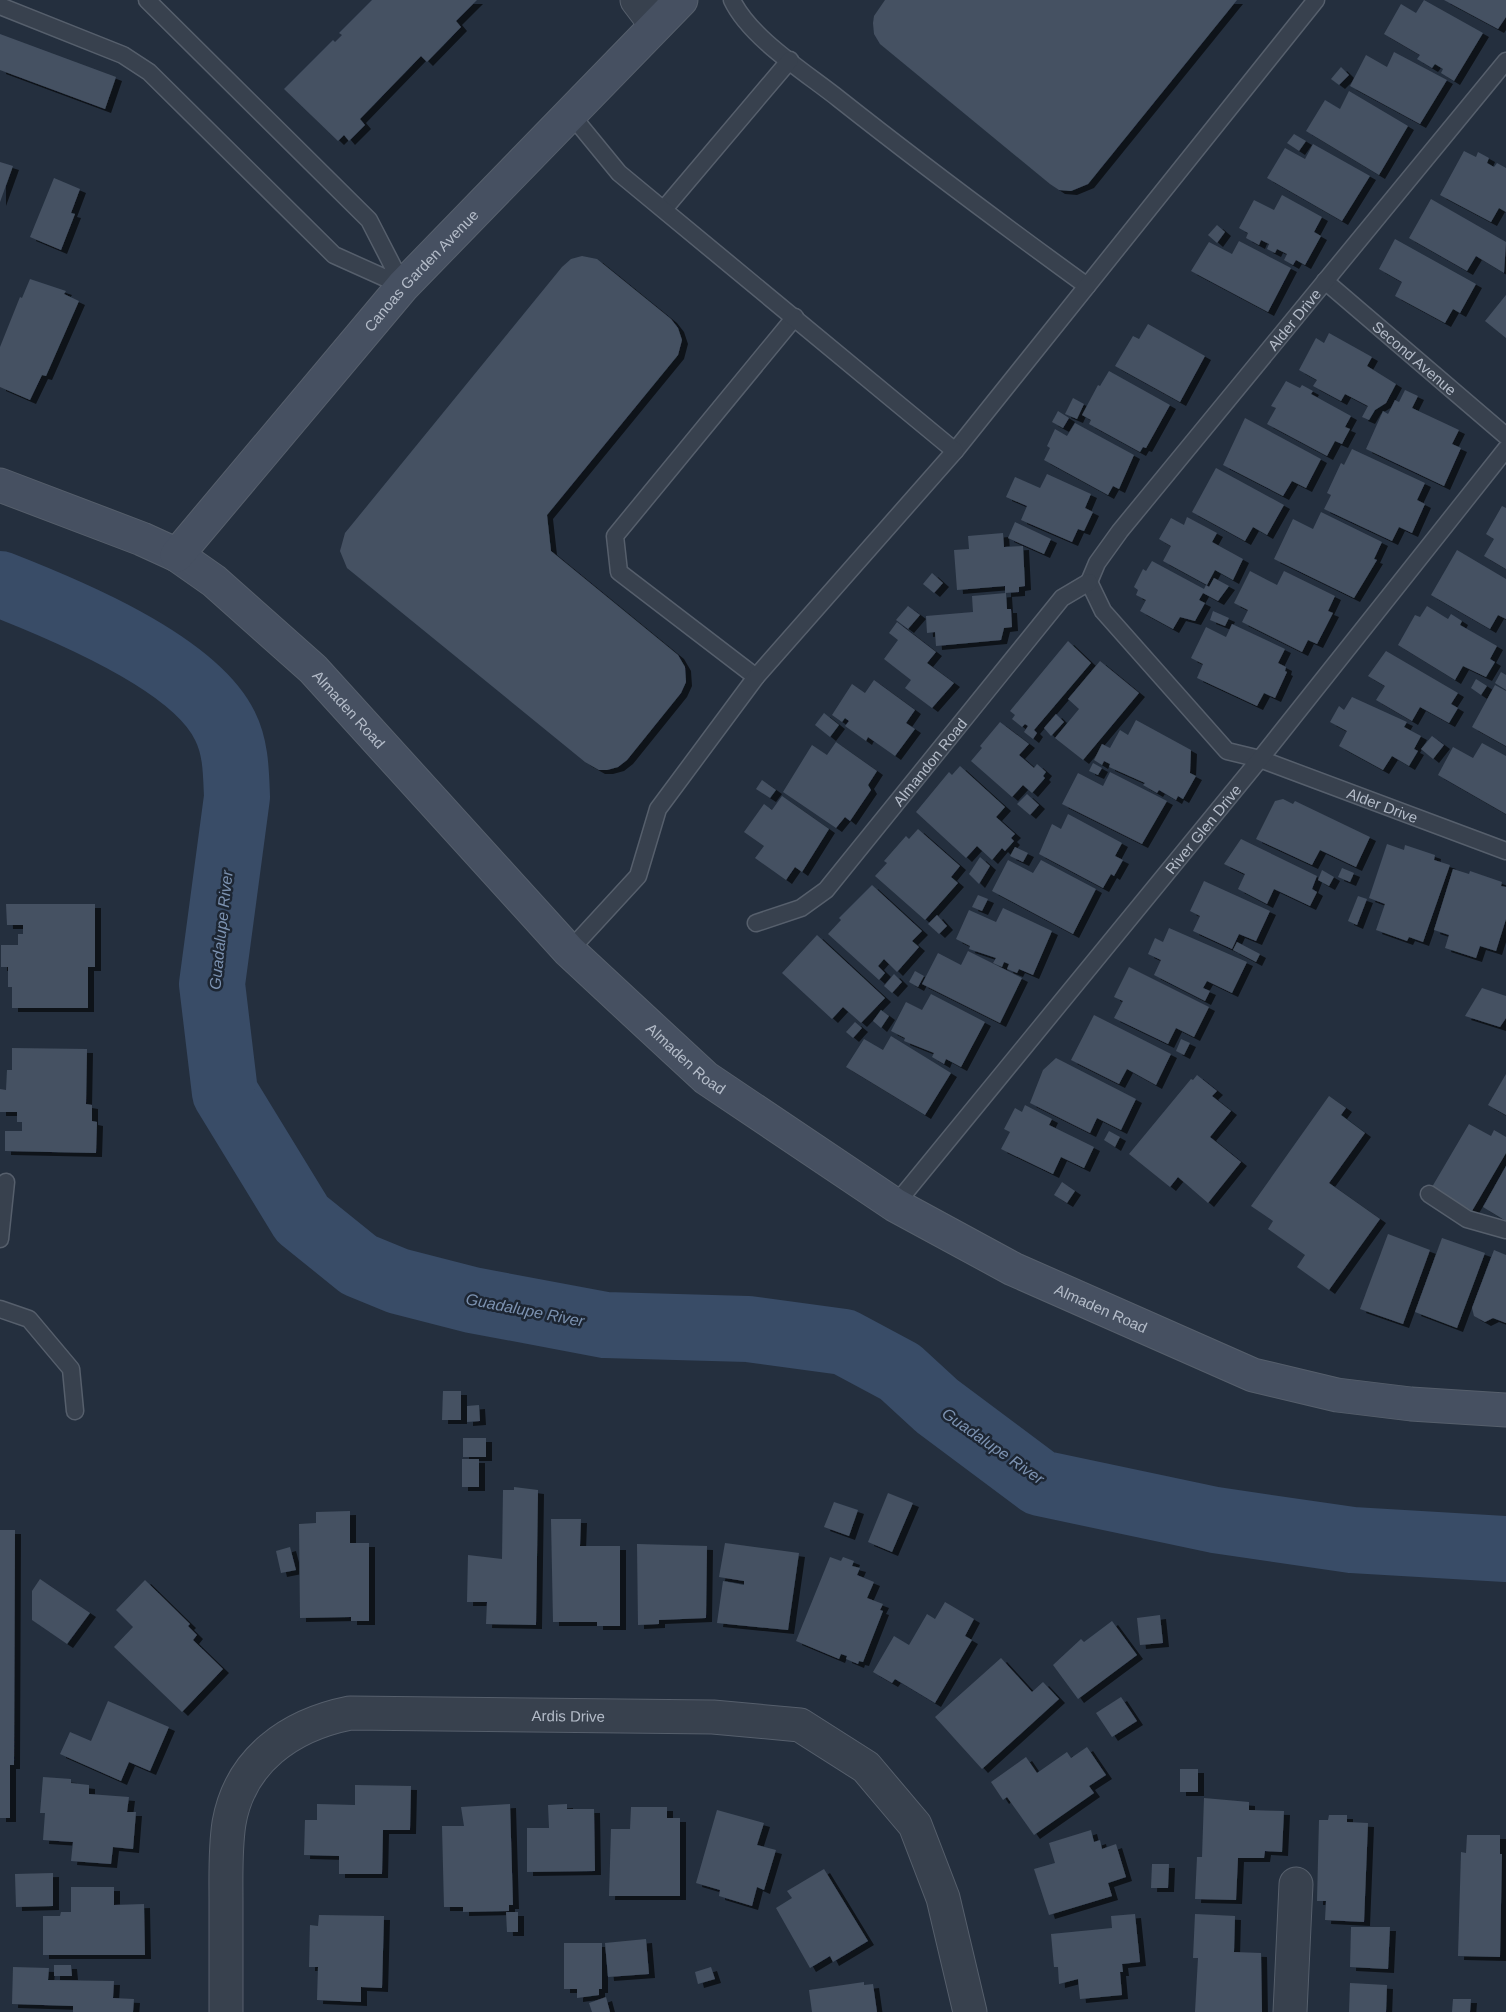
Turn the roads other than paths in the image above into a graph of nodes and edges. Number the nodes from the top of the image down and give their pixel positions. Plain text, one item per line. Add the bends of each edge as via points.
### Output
1 (147, 0) edge
2 (681, 0) edge
3 (732, 0) edge
4 (1316, 0) edge
5 (0, 6) edge
6 (646, 12) edge
7 (790, 60) junction
8 (1506, 61) edge
9 (569, 112) junction
10 (664, 209) junction
11 (1325, 281) junction
12 (403, 286) junction
13 (1087, 286) junction
14 (795, 317) junction
15 (1506, 436) edge
16 (1506, 449) edge
17 (955, 451) junction
18 (0, 485) edge
19 (177, 555) junction
20 (1089, 582) junction
21 (756, 677) junction
22 (1260, 759) junction
23 (1506, 851) edge
24 (756, 923) dead end
25 (569, 951) junction
26 (6, 1182) dead end
27 (1429, 1194) dead end
28 (895, 1205) junction
29 (1506, 1230) edge
30 (0, 1239) edge
31 (0, 1309) edge
32 (1506, 1410) edge
33 (75, 1411) dead end
34 (1296, 1884) dead end
35 (226, 2012) edge
36 (970, 2012) edge
37 (1290, 2012) edge

1 - 12 lane via 369,220
2 - 6 street, Canoas Garden Avenue
3 - 7 lane via 738,13
4 - 13 lane
5 - 12 lane via 123,55 149,72 334,255
6 - 9 street, Canoas Garden Avenue
7 - 10 lane
7 - 13 lane via 958,192
8 - 11 lane, Alder Drive
9 - 10 lane via 619,173
9 - 12 street, Canoas Garden Avenue
10 - 14 lane
11 - 15 lane, Second Avenue
11 - 20 lane, Alder Drive via 1120,531 1097,563
12 - 19 street, Canoas Garden Avenue
13 - 17 lane
14 - 17 lane
14 - 21 lane via 615,536 619,572
16 - 22 lane, River Glen Drive
17 - 21 lane
18 - 19 street, Almaden Road
19 - 25 street, Almaden Road via 214,581 313,669
20 - 22 lane, Alder Drive via 1103,611 1227,751
20 - 24 lane, Almandon Road via 1062,598 825,890 801,908
21 - 25 lane via 658,809 638,876
22 - 23 lane, Alder Drive
22 - 28 lane, River Glen Drive
25 - 28 street, Almaden Road via 706,1078
26 - 30 lane
27 - 29 lane via 1467,1219
28 - 32 street, Almaden Road via 1013,1269 1253,1375 1359,1398
31 - 33 lane via 30,1319 71,1369
34 - 37 street
35 - 36 street, Ardis Drive via 227,1846 237,1798 253,1769 281,1739 303,1726 350,1713 712,1717 800,1725 866,1767 915,1825 943,1898

